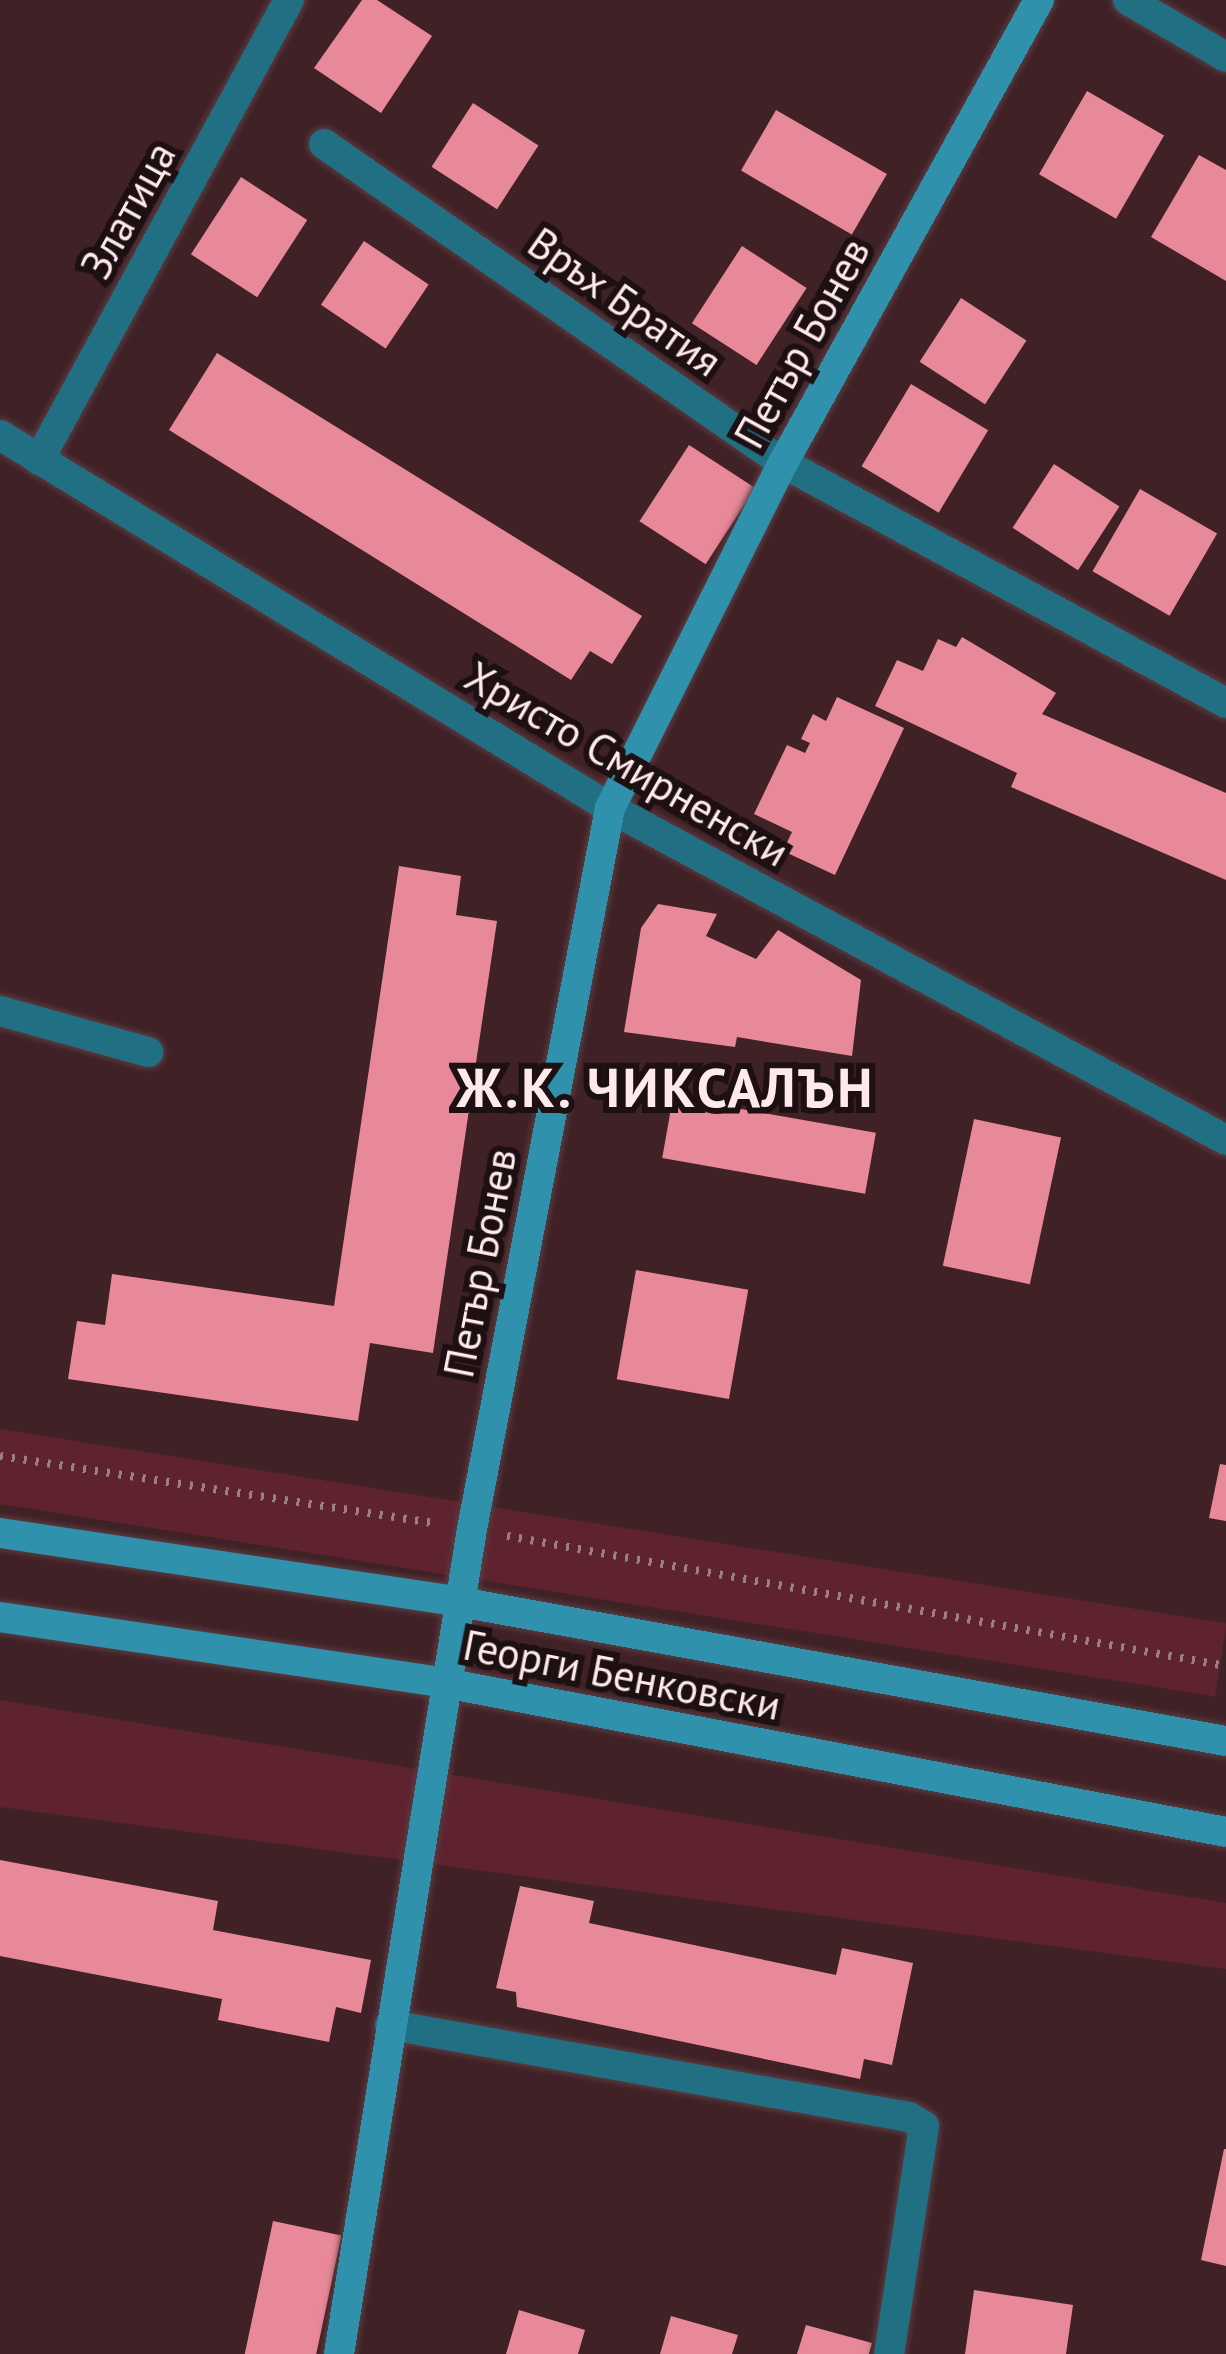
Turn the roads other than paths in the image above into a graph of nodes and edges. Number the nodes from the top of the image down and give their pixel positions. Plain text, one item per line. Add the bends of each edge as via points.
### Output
1 (289, 0) edge
2 (1040, 0) edge
3 (1128, 0) edge
4 (1226, 57) edge
5 (324, 144) dead end
6 (0, 436) edge
7 (39, 460) junction
8 (783, 463) junction
9 (1226, 704) edge
10 (610, 808) junction
11 (0, 1010) edge
12 (148, 1052) dead end
13 (1226, 1140) edge
14 (0, 1533) edge
15 (460, 1602) junction
16 (0, 1617) edge
17 (445, 1683) junction
18 (1226, 1741) edge
19 (1226, 1832) edge
20 (390, 2025) junction
21 (339, 2354) edge
22 (889, 2354) edge

1 - 7 street, Златица
2 - 8 street, Петър Бонев
3 - 4 street
5 - 8 street, Връх Братия
6 - 7 street, Христо Смирненски
7 - 10 street, Христо Смирненски
8 - 9 street, Връх Братия
8 - 10 street, Петър Бонев
10 - 13 street, Христо Смирненски
10 - 15 street, Петър Бонев
11 - 12 street
14 - 15 street, Георги Бенковски
15 - 17 street, Петър Бонев
15 - 18 street, Георги Бенковски
16 - 17 street, Георги Бенковски
17 - 19 street, Георги Бенковски
17 - 20 street, Петър Бонев
20 - 21 street, Петър Бонев
20 - 22 street via 909,2117 924,2126

